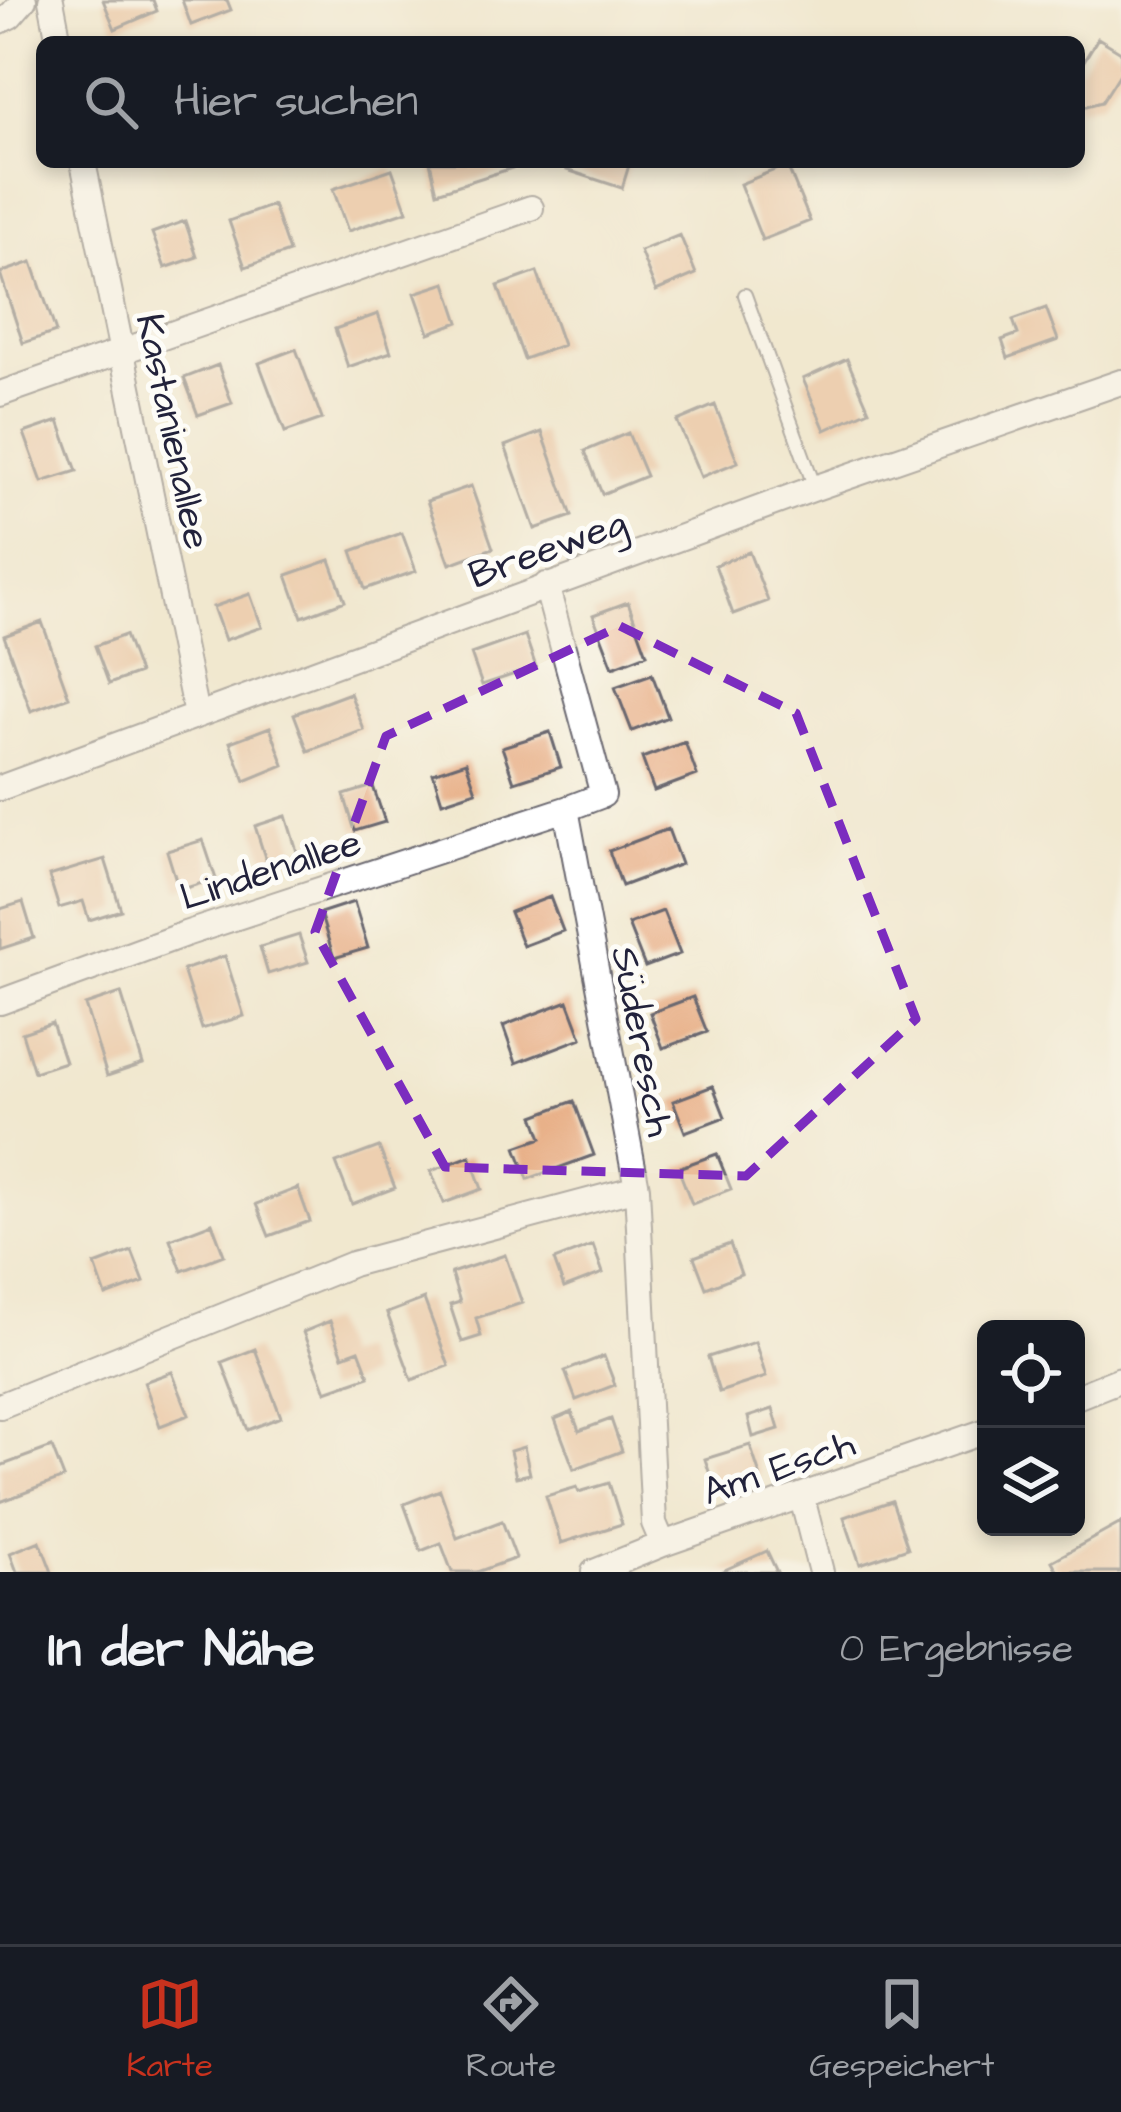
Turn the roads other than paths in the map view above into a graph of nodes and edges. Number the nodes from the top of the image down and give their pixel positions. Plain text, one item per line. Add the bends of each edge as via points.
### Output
1 (24, 0) edge
2 (51, 0) edge
3 (0, 21) edge
4 (58, 36) edge
5 (84, 168) edge
6 (530, 208) dead end
7 (745, 295) dead end
8 (121, 349) junction
9 (1121, 382) edge
10 (0, 394) edge
11 (815, 488) junction
12 (545, 585) junction
13 (196, 714) junction
14 (0, 788) edge
15 (566, 809) junction
16 (0, 1002) edge
17 (637, 1189) junction
18 (1121, 1379) edge
19 (1085, 1393) edge
20 (0, 1406) edge
21 (977, 1434) edge
22 (802, 1498) junction
23 (663, 1544) junction
24 (594, 1572) edge
25 (821, 1572) edge

1 - 3 street
2 - 4 street
5 - 8 street, Kastanienallee
6 - 8 street
7 - 11 lane
8 - 10 street
8 - 13 street, Kastanienallee
9 - 11 street, Breeweg
11 - 12 street, Breeweg
12 - 13 street, Breeweg
12 - 15 street via 603,795
13 - 14 street, Breeweg
15 - 16 street, Lindenallee
15 - 17 street, Süderesch
17 - 20 street via 352,1264
17 - 23 street, Süderesch via 655,1523
18 - 19 street
21 - 22 street, Am Esch
22 - 23 street, Am Esch
22 - 25 street
23 - 24 street, Am Esch

